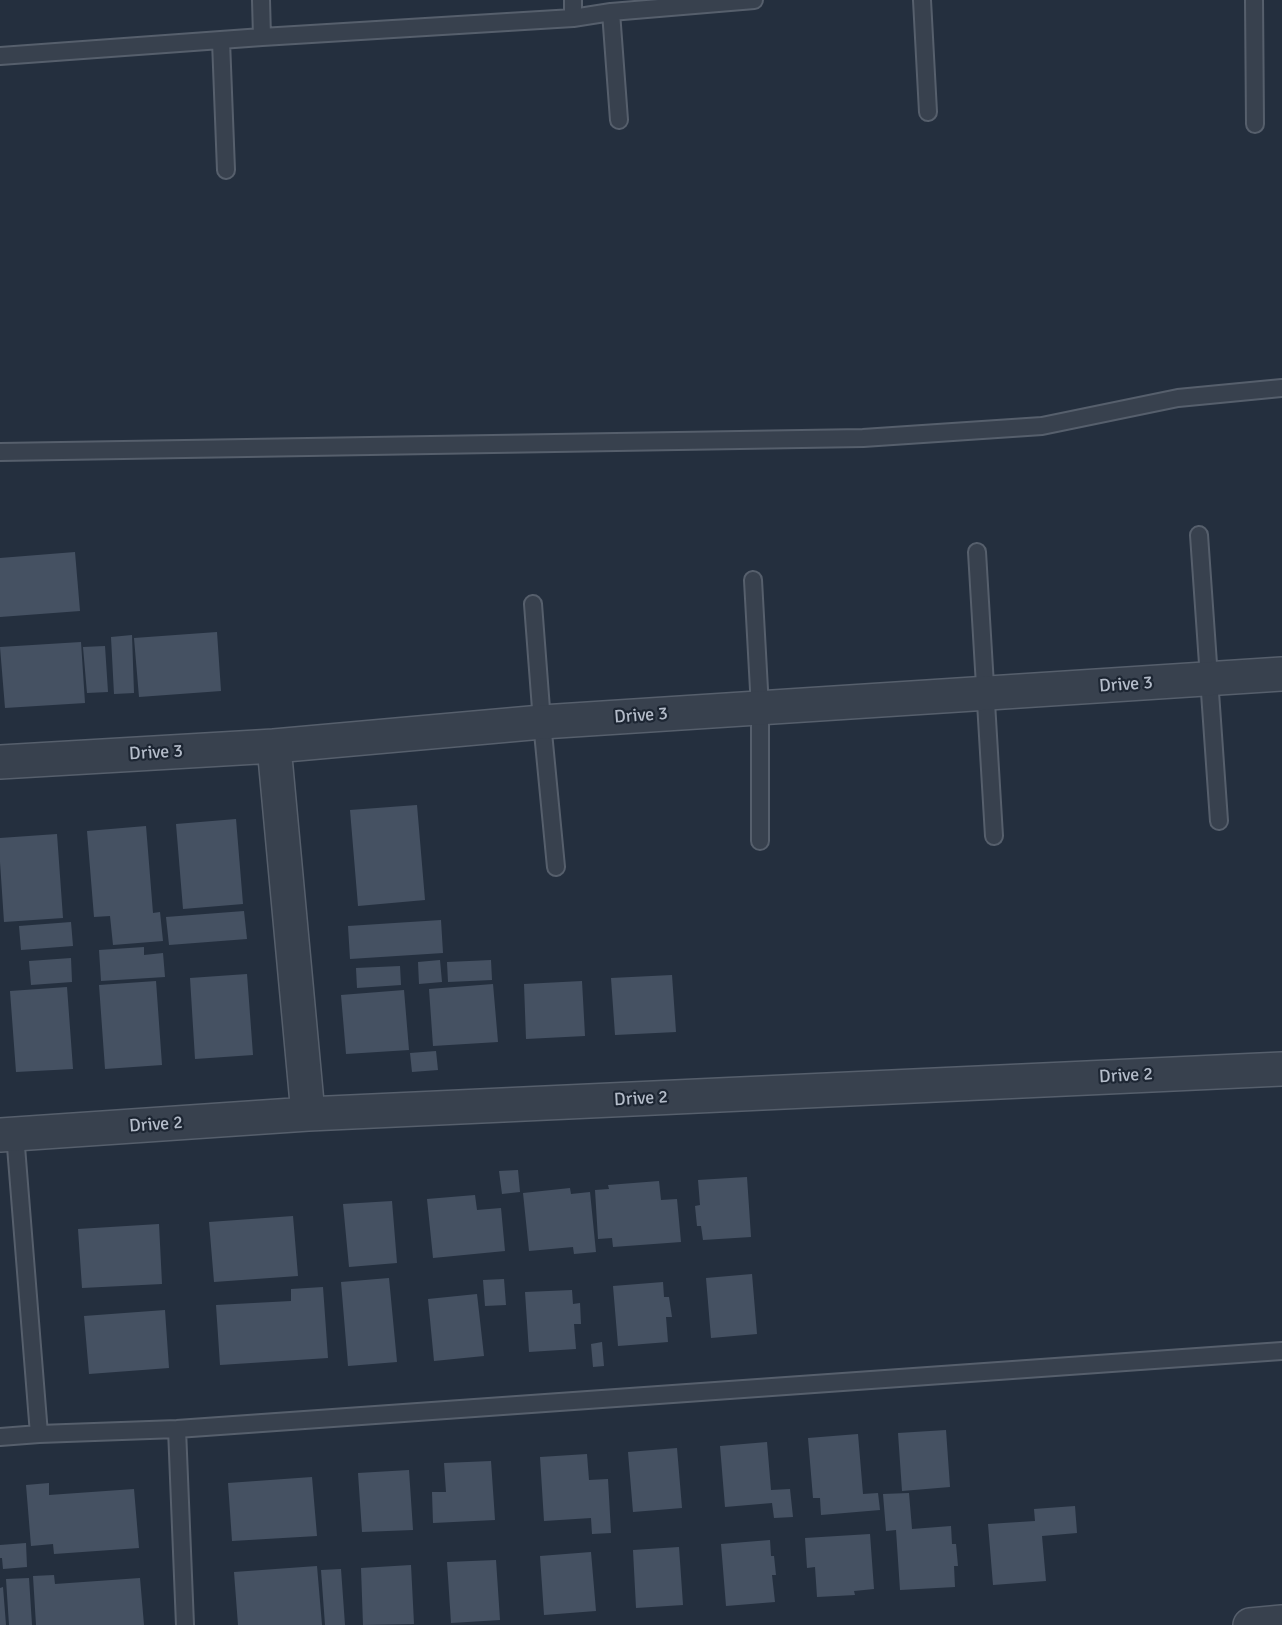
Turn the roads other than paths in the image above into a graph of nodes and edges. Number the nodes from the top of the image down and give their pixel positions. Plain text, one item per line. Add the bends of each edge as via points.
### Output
1 (261, 0) edge
2 (573, 0) edge
3 (754, 0) edge
4 (922, 0) edge
5 (1254, 0) edge
6 (611, 12) junction
7 (573, 18) junction
8 (262, 37) junction
9 (221, 40) junction
10 (0, 56) edge
11 (928, 112) dead end
12 (618, 120) dead end
13 (1255, 124) dead end
14 (226, 170) dead end
15 (1282, 388) edge
16 (0, 452) edge
17 (1199, 536) dead end
18 (977, 552) dead end
19 (753, 580) dead end
20 (533, 604) dead end
21 (1282, 674) edge
22 (1209, 679) junction
23 (985, 694) junction
24 (760, 708) junction
25 (542, 722) junction
26 (274, 746) junction
27 (0, 762) edge
28 (1219, 821) dead end
29 (994, 836) dead end
30 (760, 841) dead end
31 (556, 867) dead end
32 (1282, 1069) edge
33 (308, 1114) junction
34 (7, 1134) edge
35 (1282, 1351) edge
36 (177, 1429) junction
37 (39, 1434) junction
38 (0, 1437) edge
39 (1282, 1622) edge
40 (184, 1625) edge
41 (1250, 1625) edge

1 - 8 lane
2 - 7 lane
3 - 6 lane
4 - 11 lane
5 - 13 lane
6 - 7 lane
6 - 12 lane
7 - 8 lane
8 - 9 lane
9 - 10 lane
9 - 14 lane
15 - 16 lane via 1178,398 1042,426 863,438
17 - 22 lane
18 - 23 lane
19 - 24 lane
20 - 25 lane
21 - 22 street, Drive 3
22 - 23 street, Drive 3
22 - 28 lane
23 - 24 street, Drive 3
23 - 29 lane
24 - 25 street, Drive 3
24 - 30 lane
25 - 26 street, Drive 3
25 - 31 lane
26 - 27 street, Drive 3
26 - 33 street
32 - 33 street, Drive 2
33 - 34 street, Drive 2
34 - 37 lane
35 - 36 lane
36 - 37 lane
36 - 40 lane
37 - 38 lane
39 - 41 street

